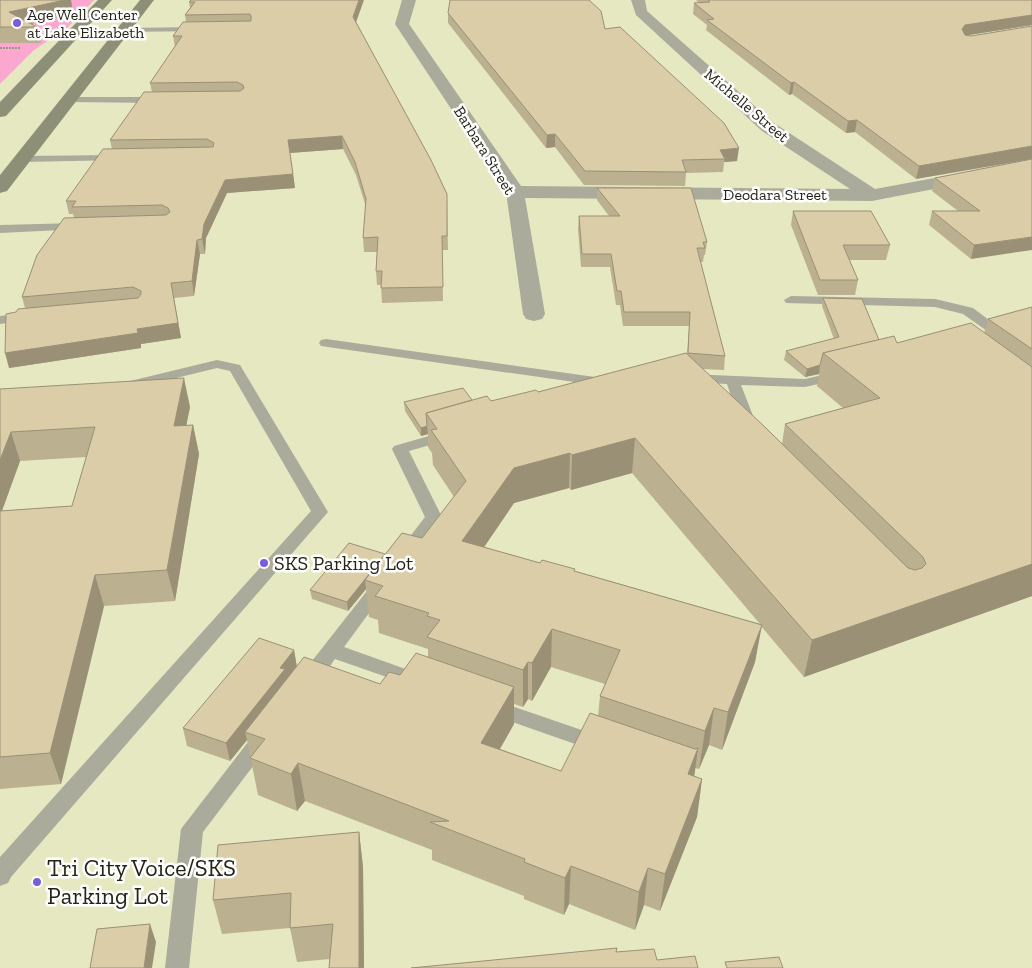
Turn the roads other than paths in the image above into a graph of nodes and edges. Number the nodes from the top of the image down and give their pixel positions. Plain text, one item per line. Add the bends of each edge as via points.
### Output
1 (105, 0) edge
2 (147, 0) edge
3 (409, 0) edge
4 (638, 0) edge
5 (209, 29) edge
6 (122, 30) junction
7 (70, 100) junction
8 (170, 100) edge
9 (0, 112) edge
10 (134, 158) edge
11 (22, 159) junction
12 (1032, 164) edge
13 (0, 187) edge
14 (515, 192) junction
15 (872, 195) junction
16 (89, 227) edge
17 (0, 229) edge
18 (791, 300) dead end
19 (534, 314) dead end
20 (39, 316) edge
21 (0, 320) edge
22 (1017, 332) edge
23 (1002, 335) junction
24 (984, 339) edge
25 (326, 342) dead end
26 (853, 371) edge
27 (677, 378) edge
28 (732, 379) junction
29 (117, 388) edge
30 (576, 398) edge
31 (465, 430) edge
32 (754, 441) edge
33 (331, 650) junction
34 (442, 689) edge
35 (295, 697) edge
36 (478, 702) edge
37 (271, 728) edge
38 (616, 750) edge
39 (0, 872) edge
40 (177, 968) edge

1 - 9 main road
2 - 6 main road
3 - 14 street, Barbara Street via 402,24
4 - 15 street, Michelle Street via 641,12 768,127
5 - 6 lane
6 - 7 main road
7 - 8 lane
7 - 11 main road
10 - 11 lane
11 - 13 main road
12 - 15 street, Deodara Street
14 - 15 street, Deodara Street
14 - 19 street, Barbara Street
16 - 17 lane
18 - 23 lane via 936,303 968,312
20 - 21 lane
22 - 23 lane
23 - 24 lane
25 - 30 lane via 622,384
26 - 28 lane via 805,383
27 - 28 lane
28 - 32 lane
29 - 39 lane via 217,364 235,368 320,512
31 - 33 lane via 400,449 434,517
33 - 34 lane
33 - 35 lane
36 - 38 lane
37 - 40 lane via 192,829

